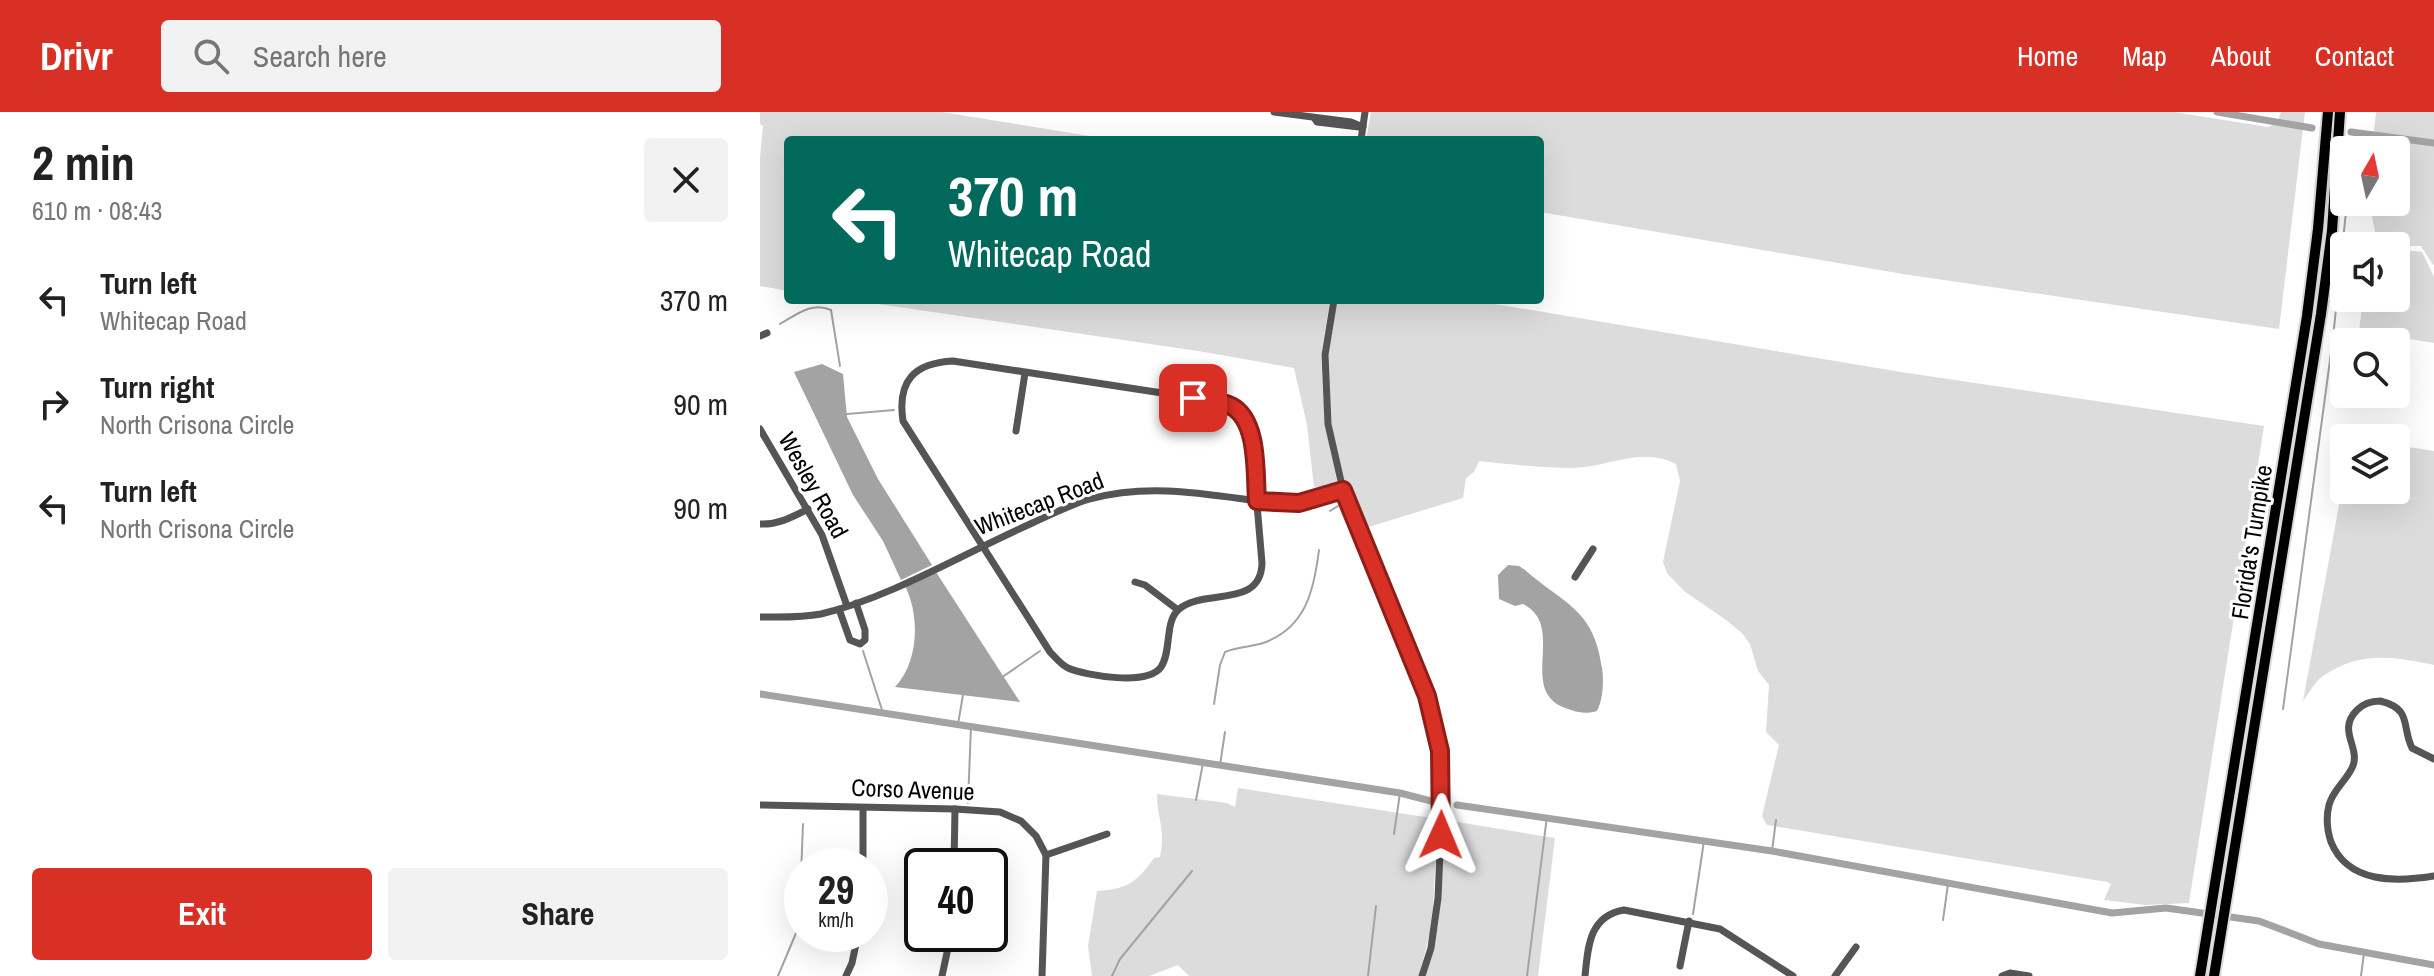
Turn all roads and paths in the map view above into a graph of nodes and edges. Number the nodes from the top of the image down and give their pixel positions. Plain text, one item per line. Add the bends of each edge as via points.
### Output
1 (1274, 112) edge
2 (1365, 112) edge
3 (2328, 112) edge
4 (2340, 112) edge
5 (1289, 113) edge
6 (1363, 127) junction
7 (1362, 136) edge
8 (1333, 304) edge
9 (1025, 373) junction
10 (760, 429) edge
11 (1016, 431) dead end
12 (1343, 490) junction
13 (1257, 501) junction
14 (808, 509) junction
15 (760, 524) edge
16 (982, 546) junction
17 (1593, 549) dead end
18 (1575, 577) dead end
19 (1135, 582) dead end
20 (856, 603) junction
21 (847, 606) junction
22 (839, 609) junction
23 (1178, 610) junction
24 (760, 617) edge
25 (2434, 759) edge
26 (760, 805) edge
27 (863, 808) junction
28 (955, 809) junction
29 (1107, 834) dead end
30 (863, 848) edge
31 (954, 848) edge
32 (1046, 855) junction
33 (2434, 876) edge
34 (1689, 921) junction
35 (1856, 947) dead end
36 (854, 952) edge
37 (947, 952) edge
38 (1680, 966) dead end
39 (846, 976) edge
40 (942, 976) edge
41 (1042, 976) edge
42 (1422, 976) edge
43 (1585, 976) edge
44 (1793, 976) edge
45 (1835, 976) edge
46 (2002, 976) edge
47 (2029, 976) edge
48 (2200, 976) edge
49 (2214, 976) edge

1 - 5 street
2 - 6 street
3 - 48 highway, Florida's Turnpike via 2307,316
4 - 49 highway, Florida's Turnpike via 2321,314
5 - 6 street
6 - 7 street
8 - 12 street via 1325,355 1328,424
9 - 11 street
9 - 13 street via 1233,407 1249,425
9 - 16 street via 937,362 915,372 900,400 903,421
10 - 14 street, Wesley Road
12 - 13 street, Whitecap Road via 1299,503
12 - 42 street via 1422,678 1440,751 1438,898
13 - 16 street, Whitecap Road via 1182,490 1131,491 1087,500
13 - 23 street via 1262,572 1257,581 1241,593
14 - 15 street via 788,520
14 - 21 street, Wesley Road
16 - 20 street, Whitecap Road
16 - 23 street via 1050,652 1067,667 1134,679 1154,674 1164,662
17 - 18 street
19 - 23 street
20 - 21 street, Whitecap Road
20 - 22 street via 866,633 860,644 850,640
21 - 22 street, Whitecap Road
22 - 24 street, Whitecap Road via 792,618
25 - 33 street via 2412,748 2401,711 2380,701 2362,706 2348,729 2354,764 2333,793 2327,825 2340,858 2357,871 2387,879
26 - 27 street, Corso Avenue
27 - 28 street, Corso Avenue
27 - 30 street
28 - 31 street
28 - 32 street, Corso Avenue via 1000,812 1021,821
29 - 32 street
32 - 41 street
34 - 38 street
34 - 43 street via 1624,910 1603,918 1590,938
34 - 44 street via 1720,929
35 - 45 street
36 - 39 street
37 - 40 street
46 - 47 street

